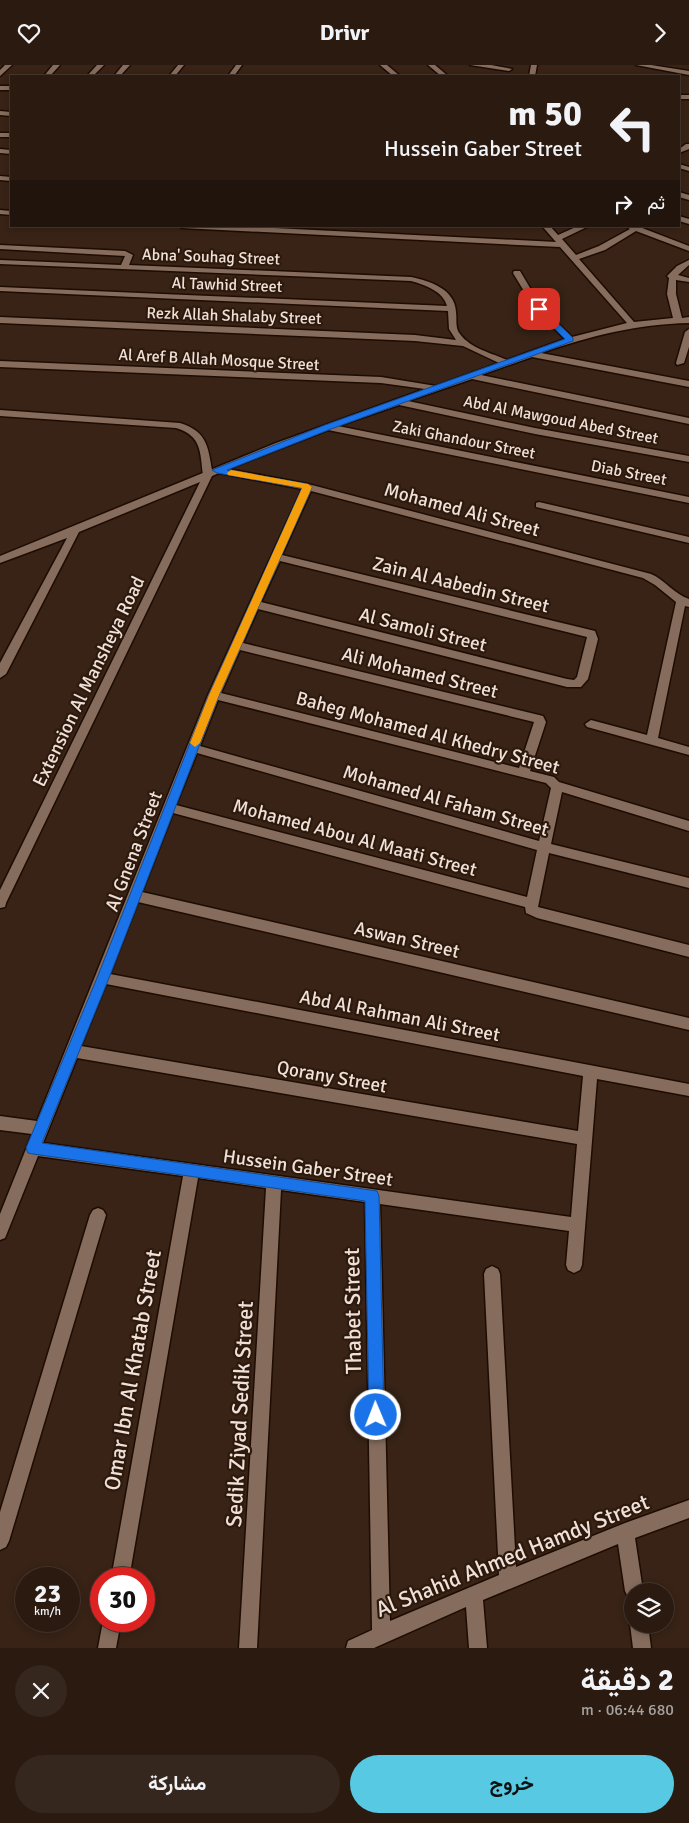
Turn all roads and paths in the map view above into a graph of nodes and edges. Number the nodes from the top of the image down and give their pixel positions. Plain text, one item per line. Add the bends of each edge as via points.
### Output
1 (9, 65) edge
2 (57, 65) edge
3 (100, 65) edge
4 (127, 65) edge
5 (181, 65) edge
6 (383, 65) edge
7 (431, 65) edge
8 (473, 65) edge
9 (638, 65) edge
10 (509, 69) dead end
11 (689, 73) edge
12 (0, 74) edge
13 (679, 74) edge
14 (48, 75) edge
15 (91, 75) edge
16 (118, 75) edge
17 (173, 75) edge
18 (396, 75) edge
19 (444, 75) edge
20 (689, 146) edge
21 (681, 151) dead end
22 (200, 227) edge
23 (342, 227) edge
24 (547, 227) edge
25 (584, 227) edge
26 (632, 227) edge
27 (340, 235) junction
28 (557, 238) junction
29 (563, 245) junction
30 (0, 247) edge
31 (689, 249) edge
32 (574, 258) junction
33 (0, 262) edge
34 (689, 262) edge
35 (124, 267) junction
36 (516, 273) dead end
37 (671, 276) junction
38 (689, 280) edge
39 (0, 289) edge
40 (452, 309) junction
41 (0, 320) edge
42 (678, 320) junction
43 (689, 320) edge
44 (631, 323) junction
45 (689, 332) edge
46 (570, 340) junction
47 (466, 344) junction
48 (531, 354) junction
49 (507, 363) junction
50 (680, 363) dead end
51 (0, 364) edge
52 (472, 376) junction
53 (689, 384) edge
54 (436, 389) junction
55 (399, 402) junction
56 (0, 413) edge
57 (689, 421) edge
58 (328, 427) junction
59 (689, 459) edge
60 (212, 473) junction
61 (564, 475) joint
62 (308, 487) junction
63 (689, 500) edge
64 (540, 505) dead end
65 (75, 531) junction
66 (689, 540) edge
67 (276, 557) junction
68 (0, 560) edge
69 (685, 602) edge
70 (254, 604) junction
71 (236, 645) junction
72 (0, 674) edge
73 (582, 679) joint
74 (214, 695) junction
75 (592, 724) dead end
76 (652, 740) junction
77 (193, 748) junction
78 (689, 751) edge
79 (523, 774) junction
80 (557, 786) junction
81 (170, 808) junction
82 (689, 826) edge
83 (543, 847) junction
84 (689, 883) edge
85 (135, 896) junction
86 (0, 903) edge
87 (531, 903) junction
88 (689, 951) edge
89 (103, 978) junction
90 (689, 1023) edge
91 (72, 1051) junction
92 (591, 1071) junction
93 (689, 1090) edge
94 (0, 1123) edge
95 (41, 1128) junction
96 (585, 1139) junction
97 (33, 1148) junction
98 (192, 1170) junction
99 (274, 1182) junction
100 (372, 1196) junction
101 (98, 1215) dead end
102 (578, 1225) junction
103 (0, 1233) edge
104 (574, 1265) dead end
105 (492, 1274) dead end
106 (689, 1509) edge
107 (625, 1532) junction
108 (0, 1541) edge
109 (122, 1567) edge
110 (508, 1579) junction
111 (633, 1583) edge
112 (474, 1594) junction
113 (110, 1632) edge
114 (640, 1633) edge
115 (381, 1634) junction
116 (108, 1648) edge
117 (248, 1648) edge
118 (355, 1648) edge
119 (478, 1648) edge
120 (642, 1648) edge

1 - 12 street
2 - 14 street
3 - 15 street
4 - 16 street
5 - 17 street
6 - 18 street
7 - 19 street
8 - 10 street
9 - 13 street
11 - 13 street
20 - 21 street
22 - 27 street
23 - 27 street
24 - 28 street
25 - 28 street
26 - 31 street
26 - 32 street via 602,248
27 - 29 street
28 - 29 street
29 - 32 street
30 - 35 street via 125,253 129,255
32 - 44 street
33 - 35 street, Abna' Souhag Street
34 - 37 street
35 - 40 street, Abna' Souhag Street via 410,279 422,281 438,290
36 - 46 street via 539,309
37 - 38 street
37 - 42 street
39 - 40 street, Al Tawhid Street
40 - 47 street via 454,330
41 - 47 street, Rezk Allah Shalaby Street via 415,338
42 - 43 street
42 - 44 street
44 - 46 street
45 - 50 street
46 - 48 street
47 - 49 street
48 - 49 street
48 - 53 street
49 - 52 street
51 - 54 street, Al Aref B Allah Mosque Street via 381,380
52 - 54 street
52 - 57 street
54 - 55 street
55 - 58 street
55 - 59 street, Abd Al Mawgoud Abed Street
56 - 60 street via 186,427 194,430 201,439
58 - 60 street
58 - 61 street, Zaki Ghandour Street
60 - 62 street, Mohamed Ali Street
60 - 65 street
60 - 86 street, Extension Al Mansheya Road
61 - 63 street, Diab Street
62 - 67 street, Al Gnena Street
62 - 69 street, Mohamed Ali Street via 647,576
64 - 66 street
65 - 68 street
65 - 72 street
67 - 70 street, Al Gnena Street
67 - 73 street, Zain Al Aabedin Street via 591,634 593,639
69 - 76 street
70 - 71 street, Al Gnena Street
70 - 73 street, Al Samoli Street via 567,683 576,684
71 - 74 street, Al Gnena Street
71 - 79 street, Ali Mohamed Street via 539,719
74 - 77 street, Al Gnena Street
74 - 79 street, Baheg Mohamed Al Khedry Street
75 - 76 street
76 - 78 street
77 - 81 street, Al Gnena Street
77 - 83 street, Mohamed Al Faham Street
79 - 80 street, Baheg Mohamed Al Khedry Street via 550,780
80 - 82 street, Baheg Mohamed Al Khedry Street
80 - 83 street
81 - 85 street, Al Gnena Street
81 - 87 street, Mohamed Abou Al Maati Street
83 - 84 street, Mohamed Al Faham Street
83 - 87 street
85 - 89 street, Al Gnena Street
85 - 90 street, Aswan Street
87 - 88 street via 531,909 537,913
89 - 91 street, Al Gnena Street
89 - 92 street, Abd Al Rahman Ali Street
91 - 95 street, Al Gnena Street
91 - 96 street, Qorany Street
92 - 93 street, Abd Al Rahman Ali Street
92 - 96 street
94 - 95 street
95 - 97 street, Al Gnena Street
96 - 102 street
97 - 98 street, Hussein Gaber Street
97 - 103 street, Al Gnena Street
98 - 99 street, Hussein Gaber Street
98 - 109 street, Omar Ibn Al Khatab Street
99 - 100 street, Hussein Gaber Street
99 - 117 street, Sedik Ziyad Sedik Street
100 - 102 street, Hussein Gaber Street
100 - 115 street, Thabet Street
101 - 108 street
102 - 104 street
105 - 110 street
106 - 107 street, Al Shahid Ahmed Hamdy Street
107 - 110 street, Al Shahid Ahmed Hamdy Street
107 - 111 street
110 - 112 street, Al Shahid Ahmed Hamdy Street
112 - 115 street, Al Shahid Ahmed Hamdy Street
112 - 119 street
113 - 116 street
114 - 120 street
115 - 118 street, Al Shahid Ahmed Hamdy Street

